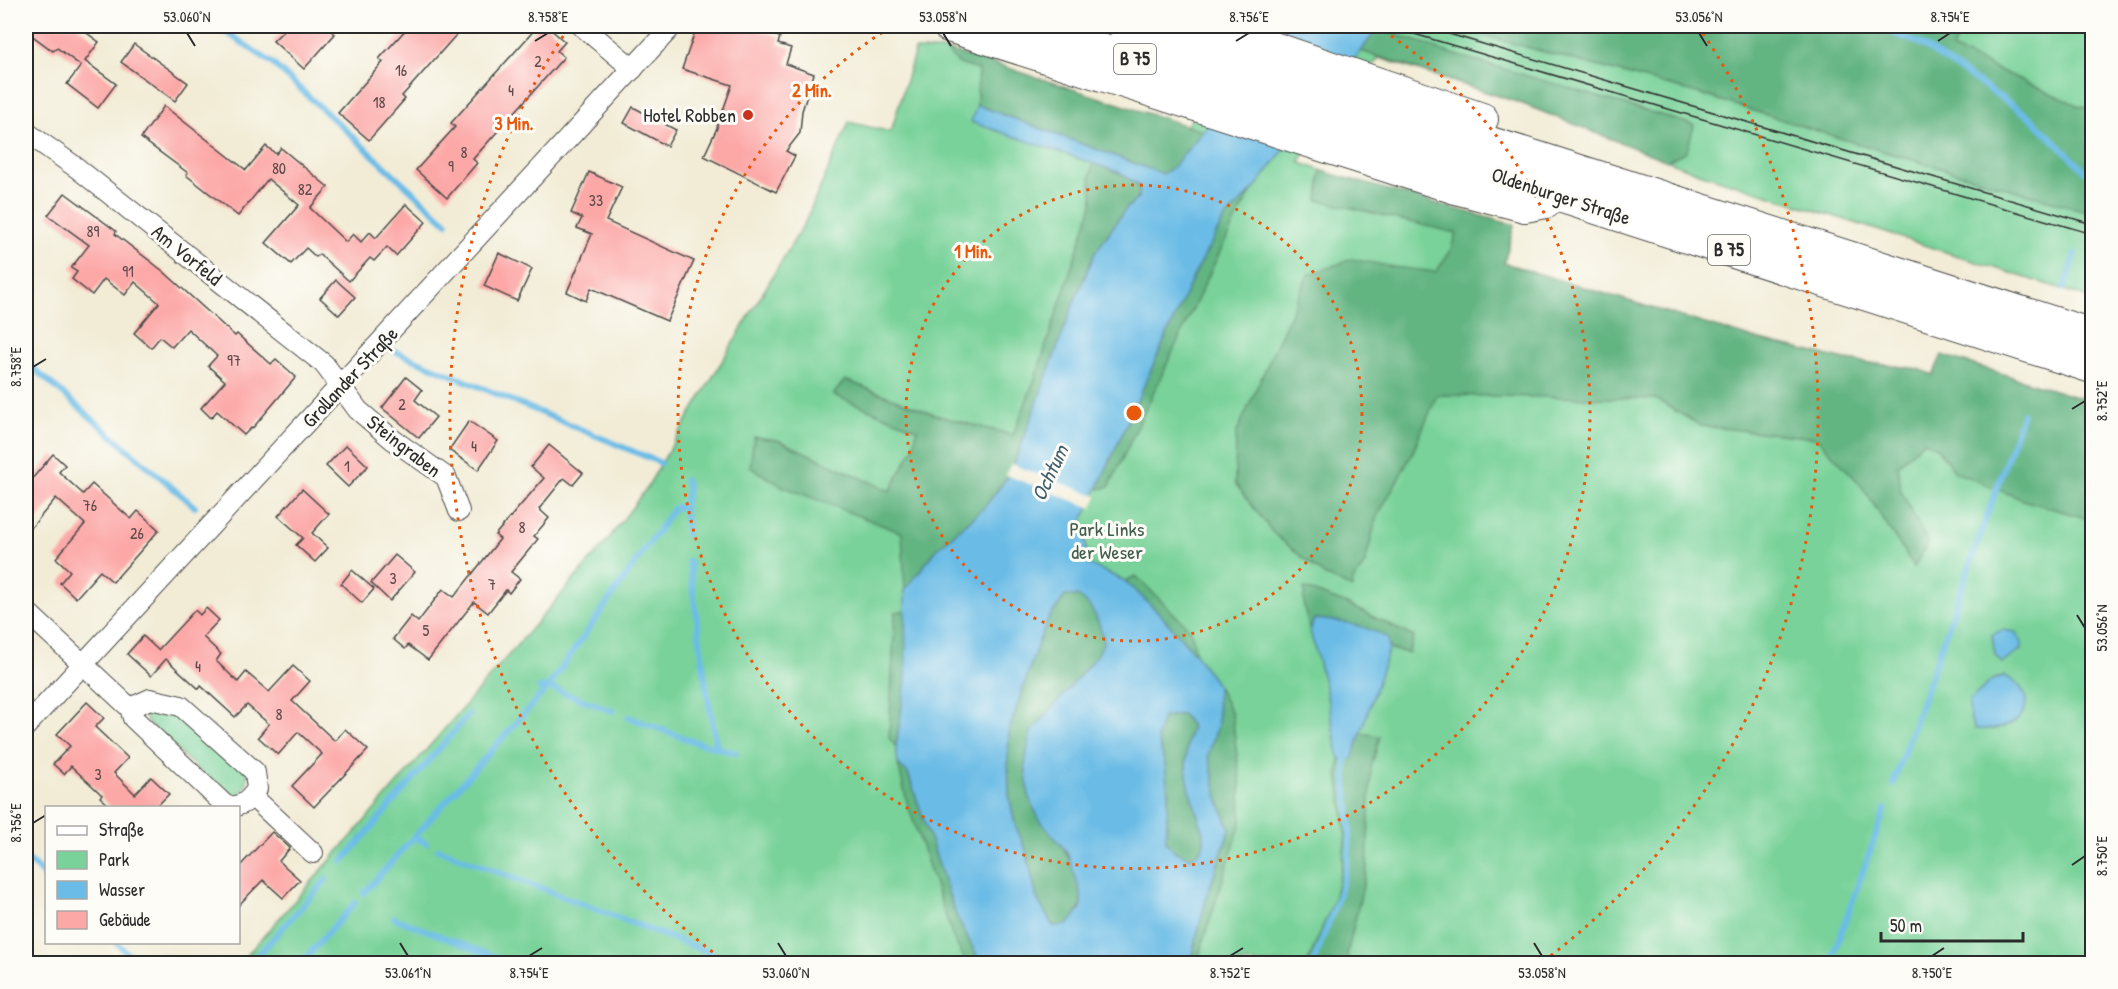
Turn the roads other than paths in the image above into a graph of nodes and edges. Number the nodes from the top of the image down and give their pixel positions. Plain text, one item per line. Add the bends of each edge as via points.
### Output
1 (582, 26) edge
2 (672, 26) edge
3 (949, 26) edge
4 (1124, 26) edge
5 (1209, 26) edge
6 (1041, 29) edge
7 (633, 69) junction
8 (1227, 74) junction
9 (1338, 110) junction
10 (26, 132) edge
11 (2092, 335) edge
12 (2092, 367) edge
13 (342, 386) junction
14 (459, 511) dead end
15 (26, 611) edge
16 (83, 664) junction
17 (130, 708) junction
18 (26, 726) edge
19 (252, 796) junction
20 (225, 806) edge
21 (240, 806) edge
22 (313, 853) dead end

1 - 7 street
2 - 7 street, Grollander Straße
3 - 8 highway
4 - 8 highway, Oldenburger Straße / B 75
5 - 8 highway
6 - 8 highway, Oldenburger Straße / B 75
7 - 13 street, Grollander Straße
8 - 9 highway, Oldenburger Straße / B 75
8 - 9 highway
9 - 11 highway, Oldenburger Straße / B 75 via 1561,166
9 - 12 highway, Oldenburger Straße / B 75 via 1568,198
10 - 13 street, Am Vorfeld via 94,181 324,364
13 - 14 street, Steingraben via 358,410 446,477
13 - 16 street, Grollander Straße
15 - 16 street
16 - 17 street
16 - 18 street, Grollander Straße
17 - 19 street via 150,699 181,706 255,772 257,789
17 - 20 street via 133,718
19 - 21 street
19 - 22 street

